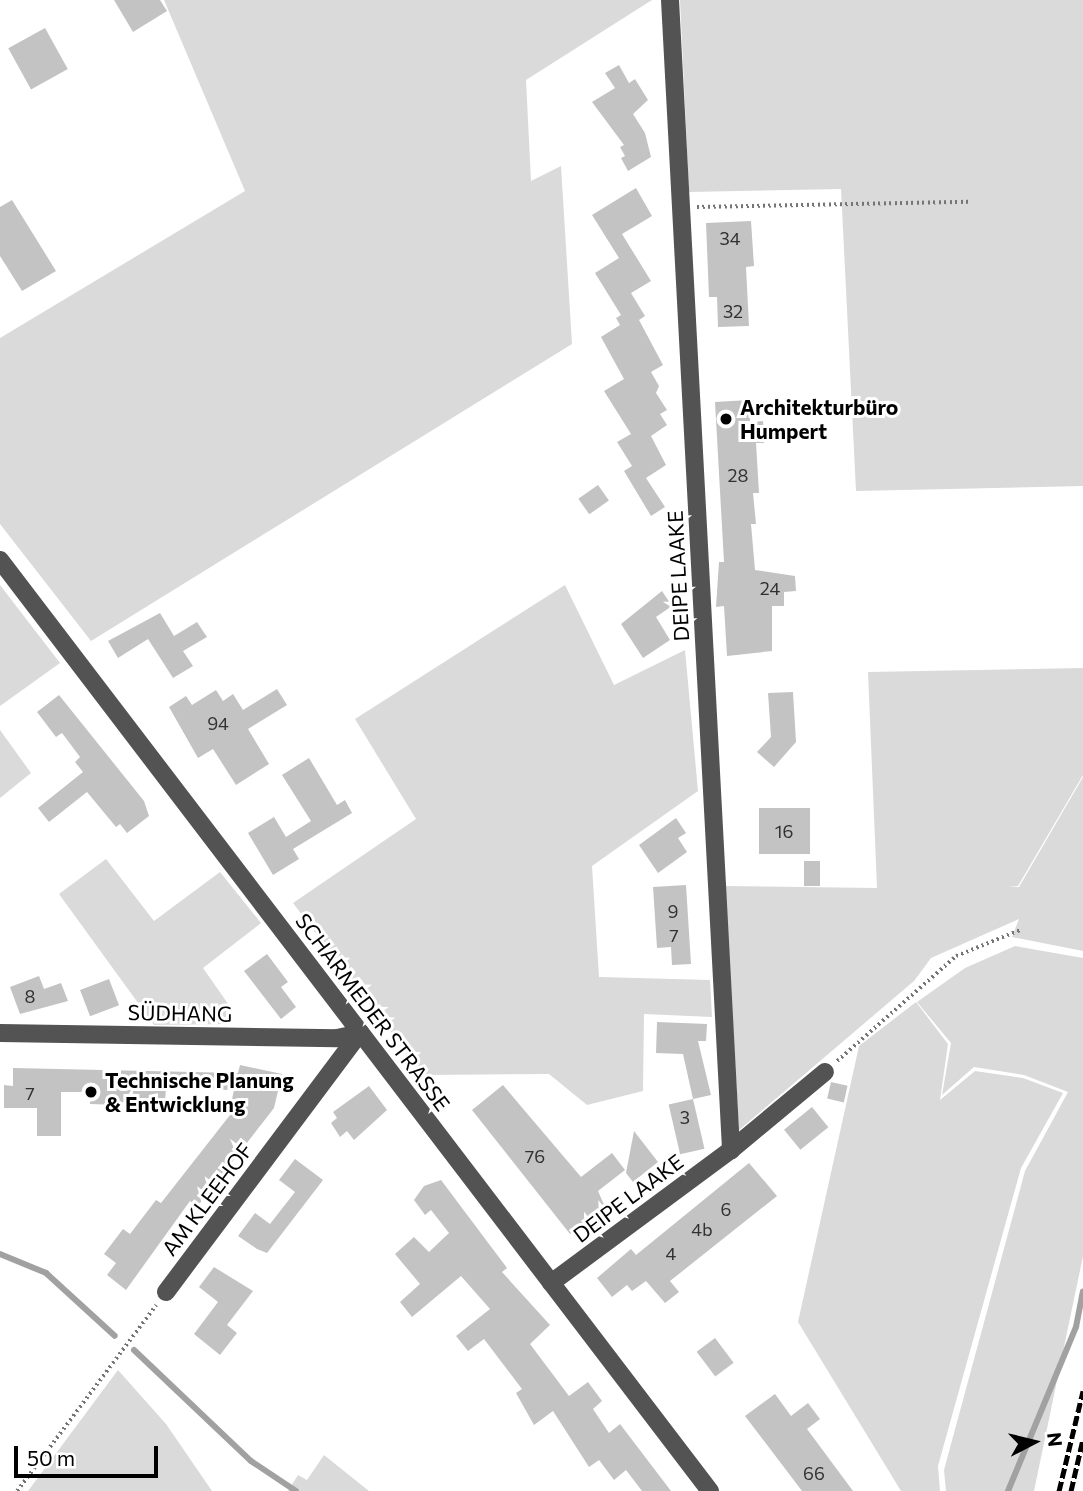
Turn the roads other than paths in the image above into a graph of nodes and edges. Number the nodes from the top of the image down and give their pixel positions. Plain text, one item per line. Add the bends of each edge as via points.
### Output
1 (670, 0) edge
2 (0, 560) edge
3 (359, 1032) junction
4 (0, 1033) edge
5 (825, 1072) road end
6 (731, 1150) junction
7 (551, 1283) junction
8 (166, 1292) road end
9 (710, 1491) edge

1 - 6 street, DEIPE LAAKE
2 - 3 street, SCHARMEDER STRASSE
3 - 4 street, SÜDHANG via 337,1038
3 - 7 street, SCHARMEDER STRASSE
3 - 8 street, AM KLEEHOF
5 - 6 street, DEIPE LAAKE
6 - 7 street, DEIPE LAAKE
7 - 9 street, SCHARMEDER STRASSE

